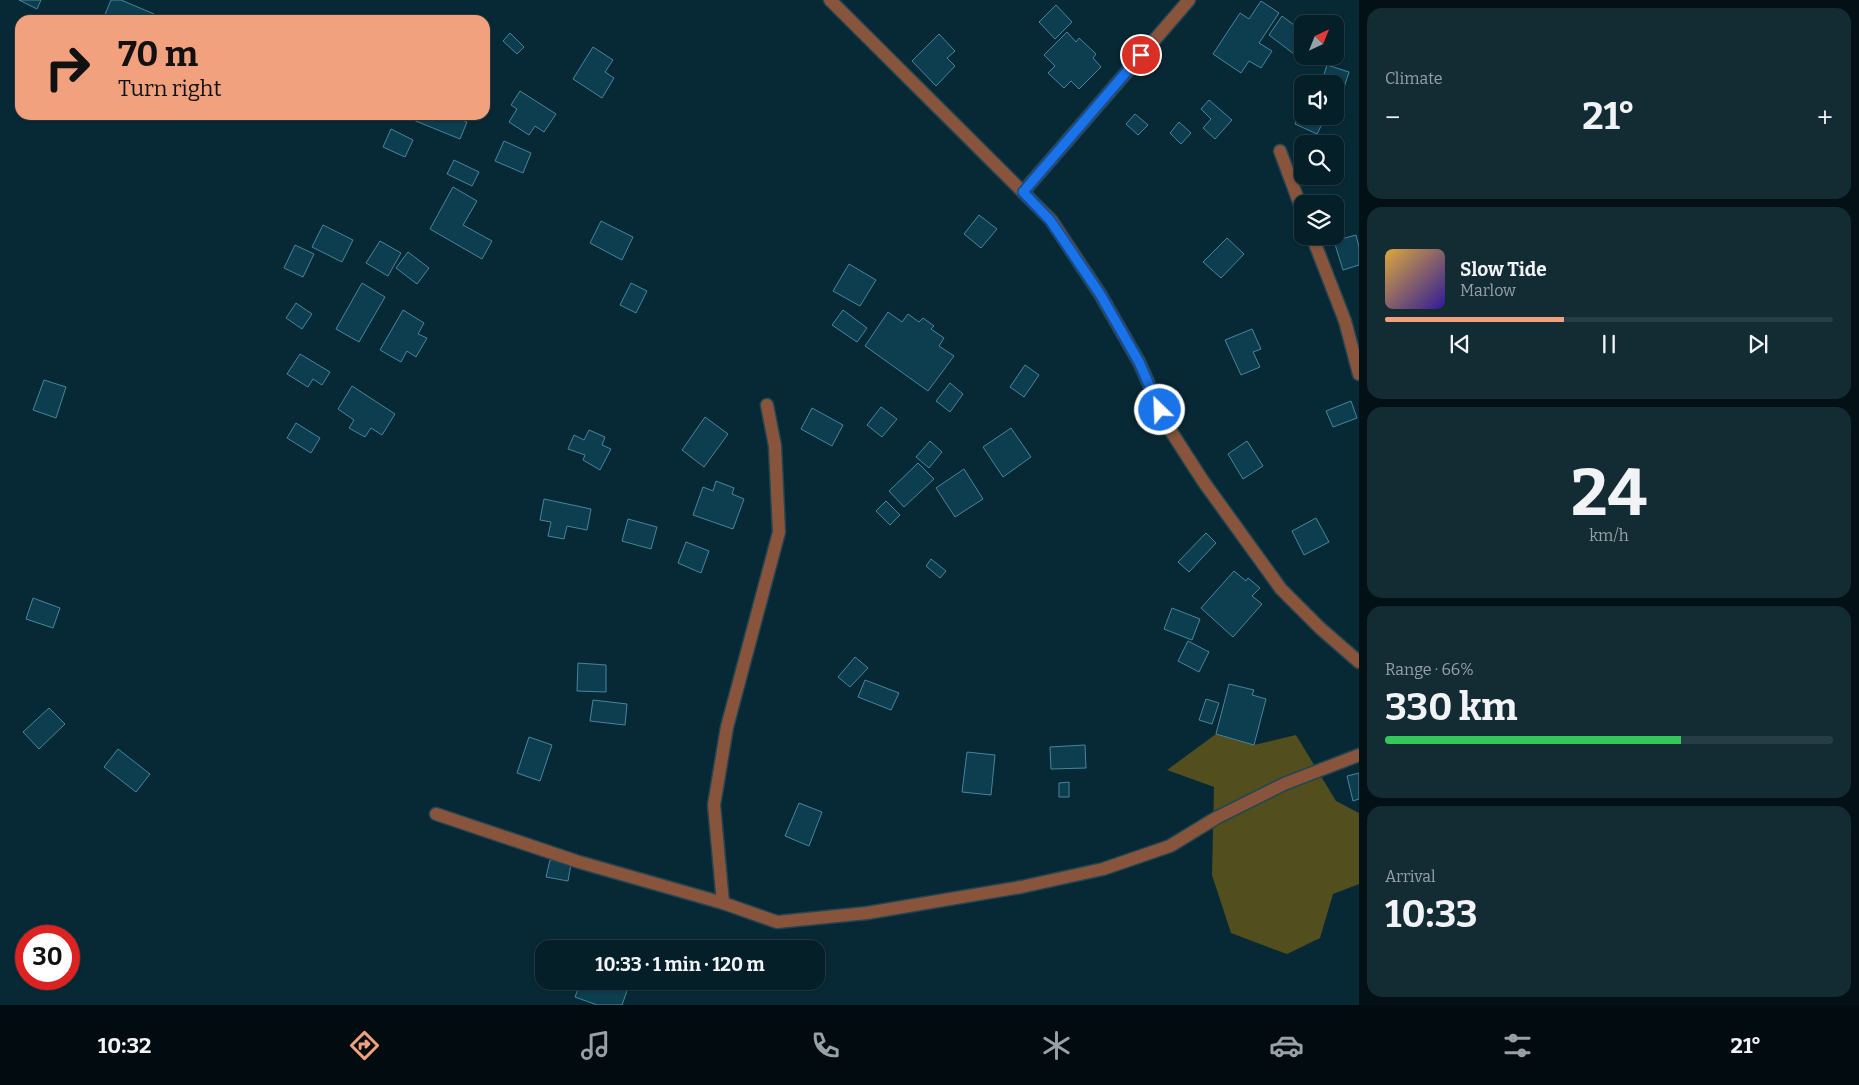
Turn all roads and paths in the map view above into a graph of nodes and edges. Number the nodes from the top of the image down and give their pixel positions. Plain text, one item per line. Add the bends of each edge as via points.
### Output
1 (830, 0) edge
2 (1189, 0) edge
3 (1280, 151) dead end
4 (1023, 192) junction
5 (1296, 195) edge
6 (1315, 245) edge
7 (1359, 374) edge
8 (767, 406) dead end
9 (1359, 662) edge
10 (1359, 755) edge
11 (436, 814) dead end
12 (723, 903) junction

1 - 4 street
2 - 4 street
3 - 5 street
4 - 9 street via 1050,220 1100,294 1139,362 1167,425 1202,481 1282,589
6 - 7 street via 1345,322
8 - 12 street via 775,446 779,532 727,727 714,805
10 - 12 street via 1284,784 1216,818 1170,846 1103,869 1021,887 867,913 777,922
11 - 12 street via 579,862

